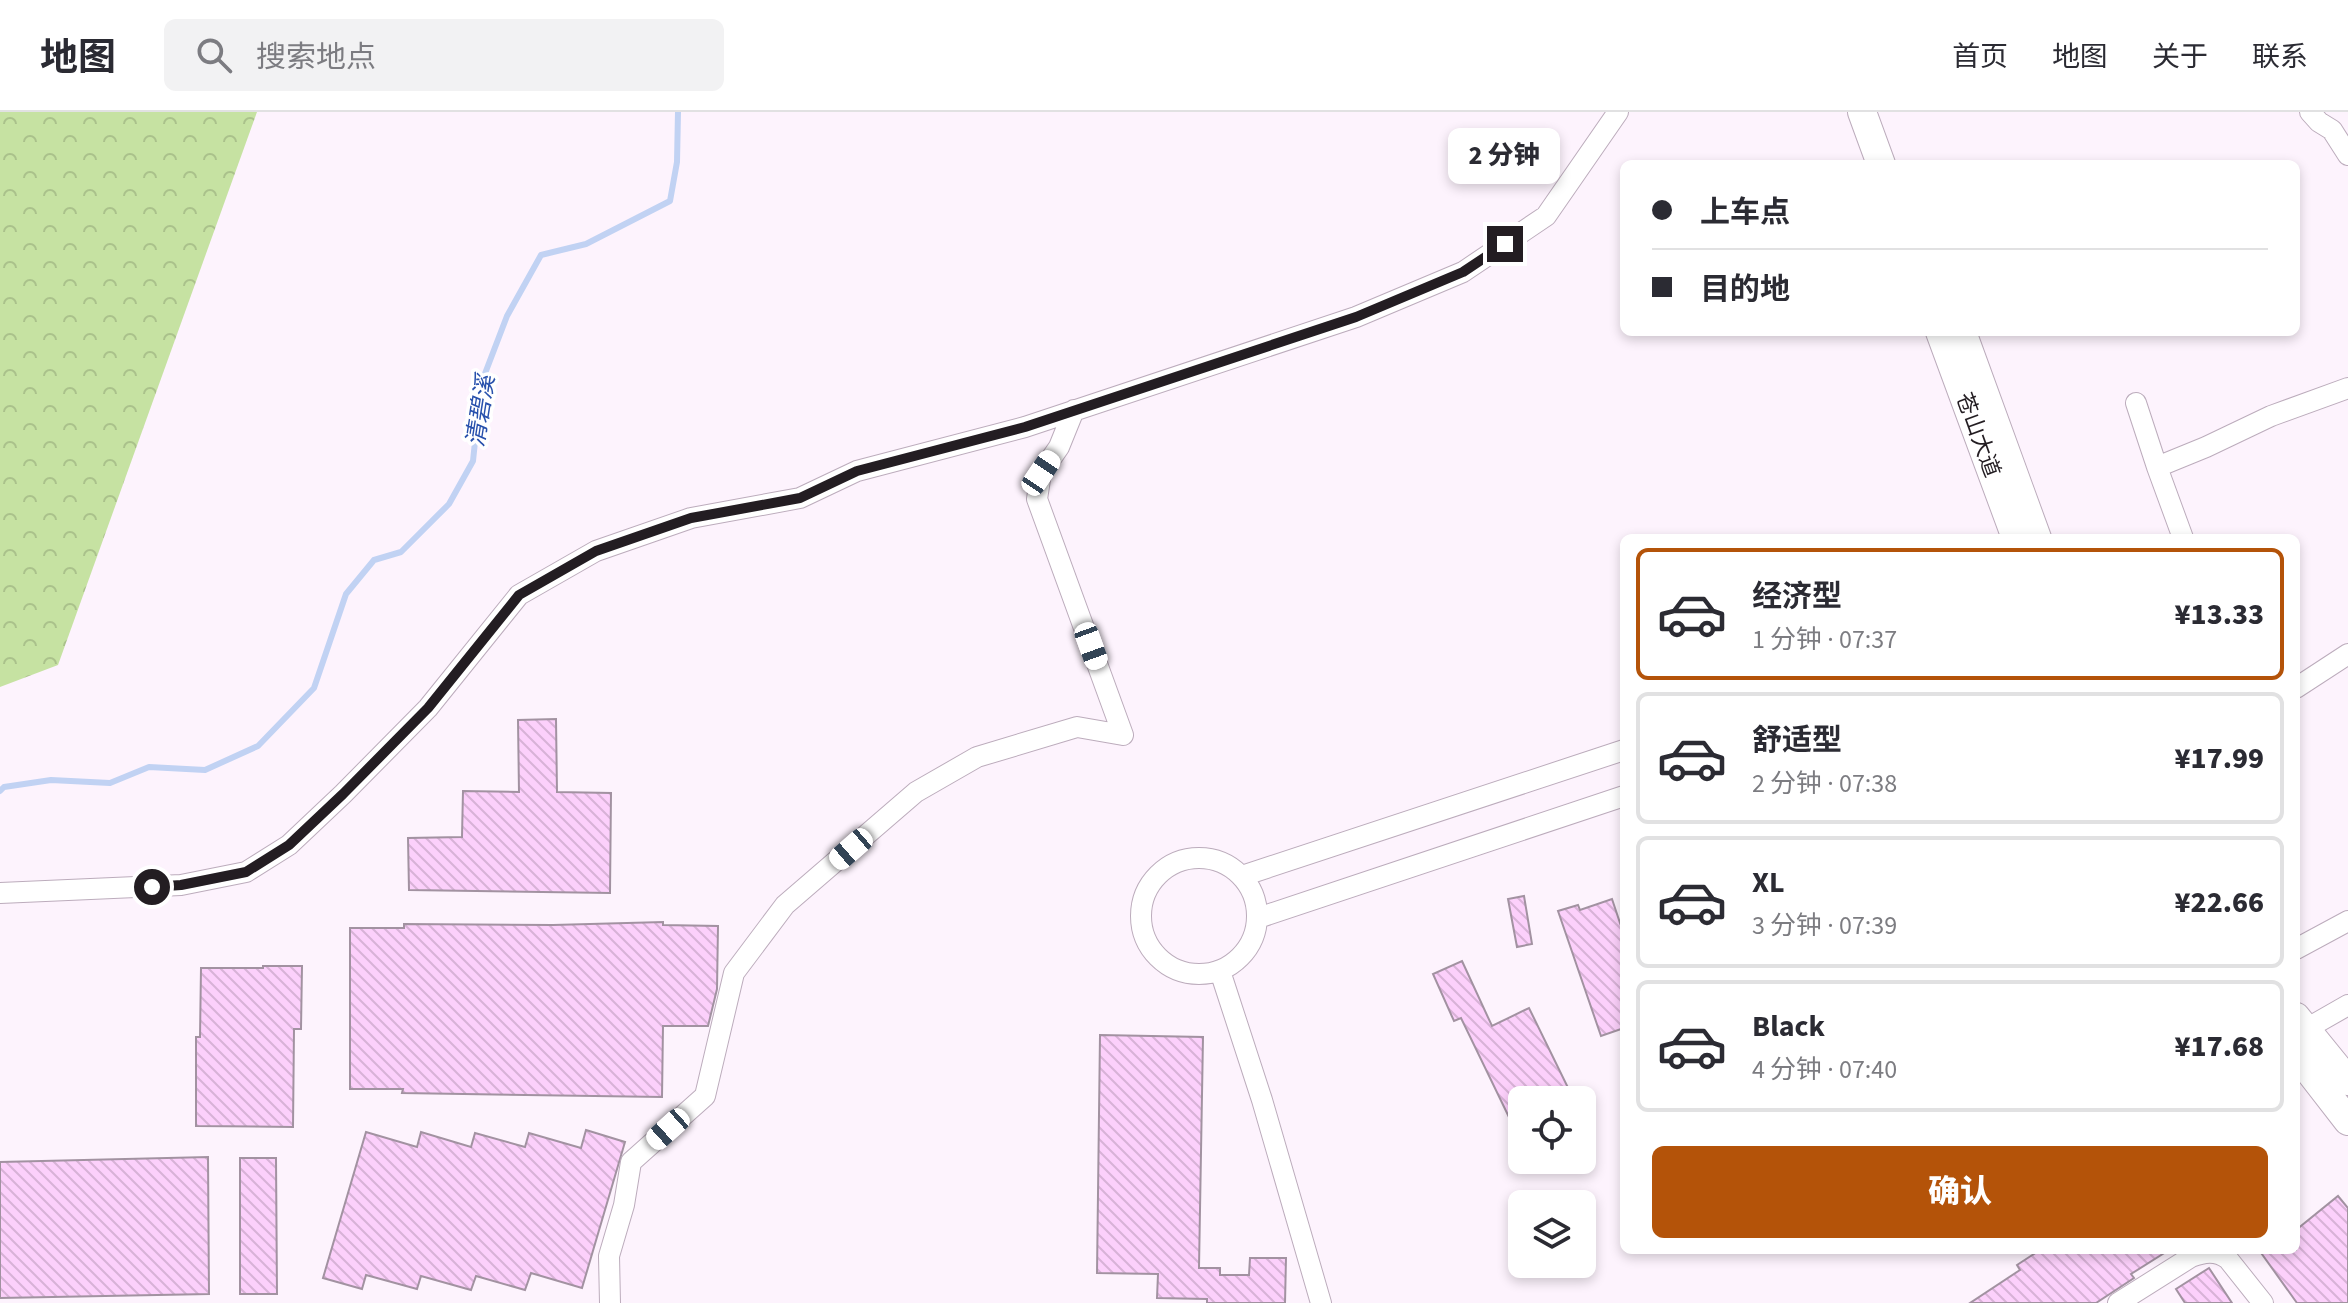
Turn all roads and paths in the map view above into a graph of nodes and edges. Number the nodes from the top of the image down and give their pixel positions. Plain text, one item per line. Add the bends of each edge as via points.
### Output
1 (1862, 112) edge
2 (1883, 112) edge
3 (2310, 112) edge
4 (1615, 113) edge
5 (2348, 155) edge
6 (1880, 160) edge
7 (1900, 160) edge
8 (1942, 336) edge
9 (1963, 336) edge
10 (2348, 388) edge
11 (1977, 403) junction
12 (2136, 403) dead end
13 (1074, 410) junction
14 (2157, 467) junction
15 (2015, 534) edge
16 (2035, 534) edge
17 (2182, 534) edge
18 (2348, 654) edge
19 (2300, 685) edge
20 (1620, 751) edge
21 (1620, 797) edge
22 (1242, 876) junction
23 (0, 893) edge
24 (1258, 918) junction
25 (2348, 921) edge
26 (2300, 947) edge
27 (1220, 971) junction
28 (2348, 1005) edge
29 (2300, 1032) edge
30 (2300, 1034) edge
31 (2300, 1035) edge
32 (2348, 1081) edge
33 (2348, 1121) edge
34 (2198, 1254) edge
35 (2222, 1254) edge
36 (610, 1303) edge
37 (1321, 1303) edge
38 (2118, 1303) edge
39 (2263, 1303) edge

1 - 6 main road
2 - 7 main road
3 - 5 street via 2332,130
4 - 13 street via 1546,216 1463,272 1356,317
8 - 11 main road, 苍山大道
9 - 11 main road, 苍山大道
10 - 14 street
11 - 15 main road, 苍山大道
11 - 16 main road, 苍山大道
12 - 14 street
13 - 23 street via 857,471 800,498 691,518 596,551 519,595 428,708 289,845 246,872 181,885
13 - 36 street via 1041,473 1037,499 1123,735 1077,727 977,757 916,792 785,905 734,973 705,1096 631,1162 609,1256
14 - 17 street
18 - 19 street
20 - 22 street
21 - 24 street
22 - 24 street via 1254,896
22 - 27 street via 1204,858 1182,861 1163,870 1141,907 1142,931 1154,953 1172,968 1196,975
24 - 27 street via 1253,940 1239,959
25 - 26 street
27 - 37 street
28 - 29 street
30 - 32 main road
31 - 33 main road
34 - 38 street
35 - 39 street

